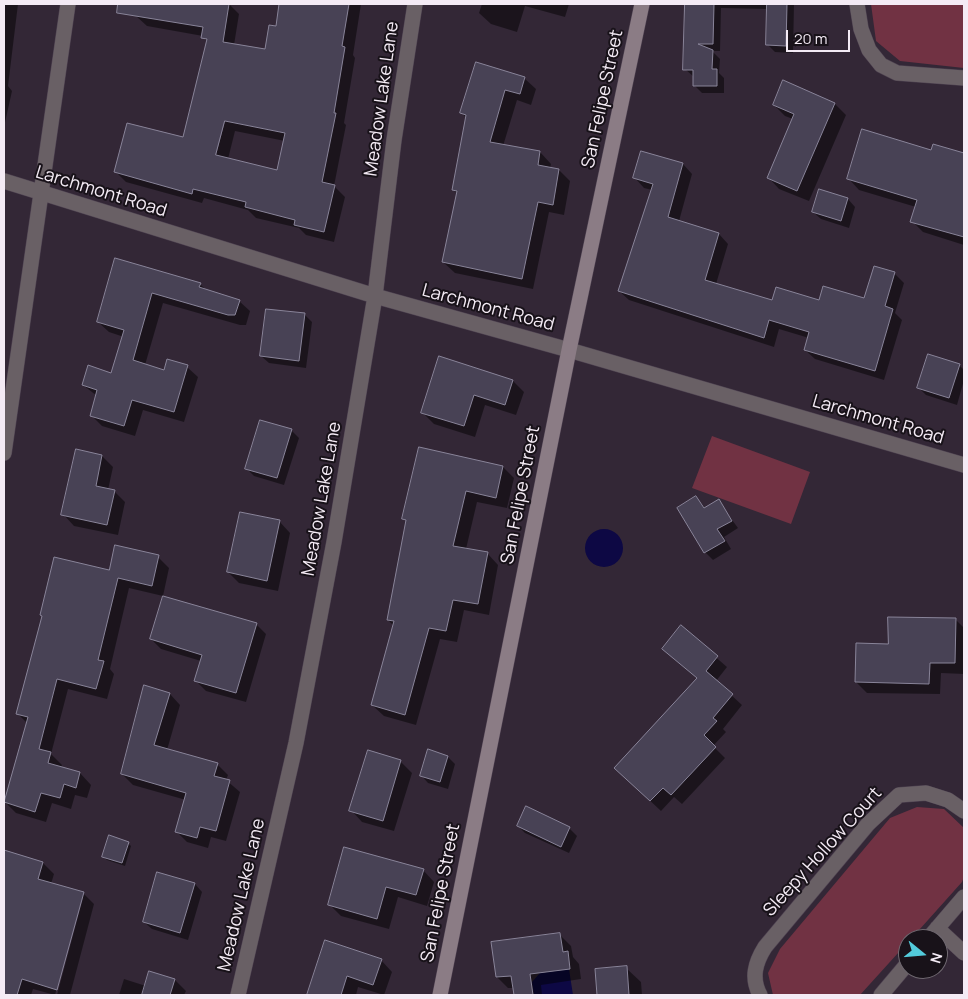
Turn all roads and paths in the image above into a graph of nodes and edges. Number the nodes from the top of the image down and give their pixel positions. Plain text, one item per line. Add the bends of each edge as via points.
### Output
1 (68, 4) edge
2 (415, 4) edge
3 (642, 4) edge
4 (857, 4) edge
5 (964, 78) edge
6 (4, 181) edge
7 (42, 194) junction
8 (375, 296) junction
9 (569, 350) junction
10 (4, 453) edge
11 (964, 466) edge
12 (964, 811) edge
13 (964, 897) edge
14 (937, 929) edge
15 (948, 943) edge
16 (964, 953) edge
17 (898, 979) edge
18 (890, 992) edge
19 (238, 995) edge
20 (440, 995) edge
21 (760, 995) edge

1 - 7 street
2 - 8 street, Meadow Lake Lane
3 - 9 main road, San Felipe Street
4 - 5 street via 869,50 881,65 898,73
6 - 7 street, Larchmont Road
7 - 8 street, Larchmont Road
7 - 10 street
8 - 9 street, Larchmont Road
8 - 19 street, Meadow Lake Lane via 336,532 296,743
9 - 11 street, Larchmont Road
9 - 20 main road, San Felipe Street
12 - 21 street, Sleepy Hollow Court via 948,800 926,793 899,795 868,824 765,947 755,963 755,986
13 - 14 street
15 - 16 street
17 - 18 street

